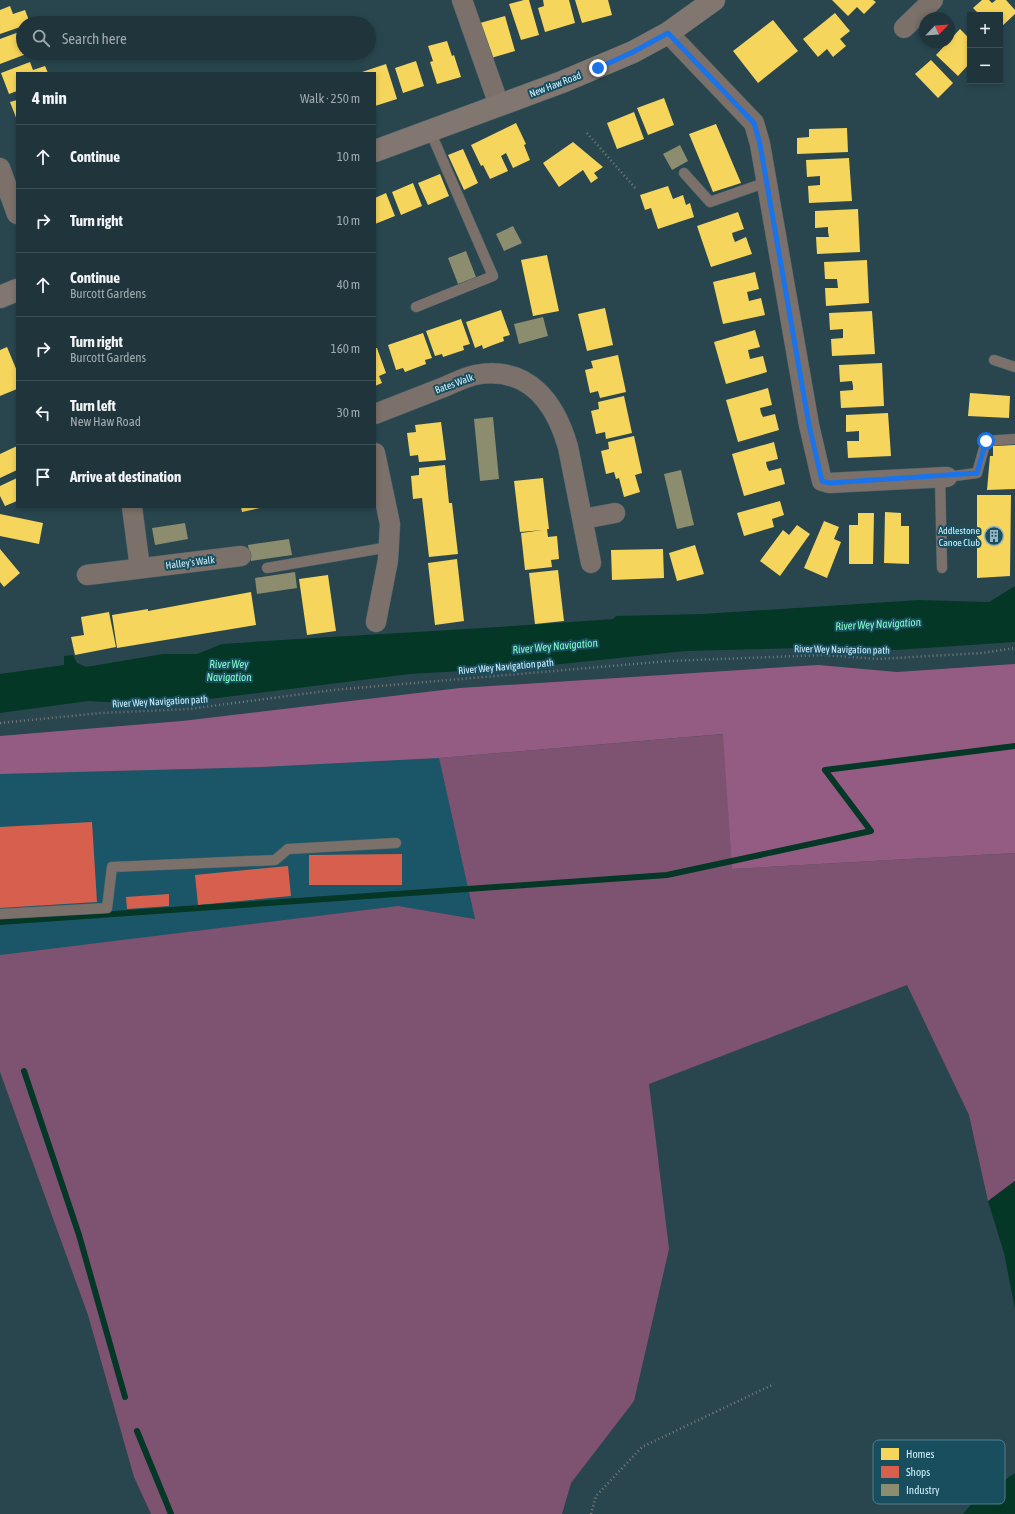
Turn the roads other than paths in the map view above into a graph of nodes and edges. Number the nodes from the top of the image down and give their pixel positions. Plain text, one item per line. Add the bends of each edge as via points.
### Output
1 (462, 0) edge
2 (714, 0) edge
3 (933, 0) edge
4 (904, 28) dead end
5 (668, 33) junction
6 (499, 105) junction
7 (430, 131) junction
8 (376, 151) edge
9 (0, 168) edge
10 (684, 173) dead end
11 (767, 182) junction
12 (16, 211) edge
13 (16, 290) edge
14 (0, 297) edge
15 (416, 307) dead end
16 (994, 360) dead end
17 (1015, 367) edge
18 (376, 414) edge
19 (1015, 439) edge
20 (376, 458) edge
21 (944, 477) junction
22 (132, 508) edge
23 (615, 513) dead end
24 (583, 519) junction
25 (389, 547) junction
26 (240, 556) dead end
27 (591, 563) dead end
28 (140, 568) junction
29 (267, 568) dead end
30 (942, 568) dead end
31 (87, 574) dead end
32 (376, 622) dead end
33 (396, 843) dead end
34 (0, 914) edge

1 - 6 street
2 - 5 main road, New Haw Road
3 - 4 street
5 - 6 main road, New Haw Road via 598,68
5 - 11 street via 754,123
6 - 7 main road, New Haw Road
7 - 8 main road, New Haw Road
7 - 15 lane via 493,276
9 - 12 street
10 - 11 lane via 710,202
11 - 21 street via 809,425 822,481 829,483
13 - 14 main road
16 - 17 lane
18 - 24 street, Bates Walk via 474,375 505,375 531,385 547,401 564,431
19 - 21 lane via 986,441 977,473
20 - 25 street via 390,524
21 - 30 lane
22 - 28 street
23 - 24 street
24 - 27 street, Bates Walk
25 - 29 lane
25 - 32 street
26 - 28 street, Halley's Walk
28 - 31 street, Halley's Walk
33 - 34 lane via 288,849 275,860 112,867 107,908

